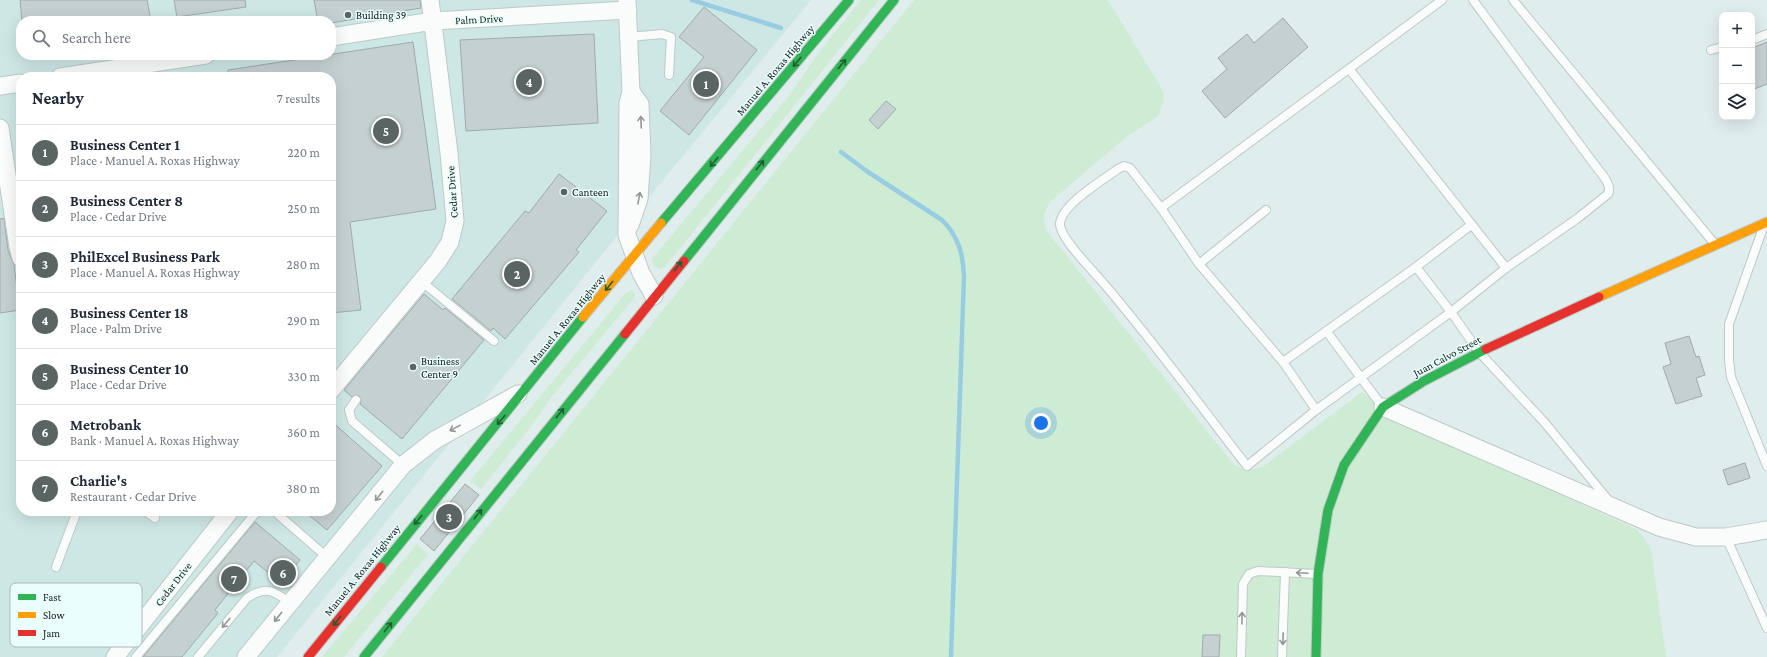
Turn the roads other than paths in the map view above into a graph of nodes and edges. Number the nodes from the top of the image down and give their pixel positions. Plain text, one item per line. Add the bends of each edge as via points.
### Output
1 (430, 0) edge
2 (849, 0) edge
3 (894, 0) edge
4 (1442, 0) edge
5 (1473, 0) edge
6 (1513, 0) edge
7 (628, 5) edge
8 (433, 21) junction
9 (1767, 34) edge
10 (336, 36) edge
11 (629, 37) junction
12 (1755, 39) edge
13 (1719, 48) edge
14 (1711, 50) dead end
15 (173, 60) edge
16 (1350, 70) junction
17 (93, 72) edge
18 (669, 75) dead end
19 (16, 84) edge
20 (0, 86) edge
21 (0, 128) edge
22 (1161, 208) junction
23 (1266, 210) dead end
24 (1766, 223) edge
25 (1471, 225) junction
26 (16, 234) edge
27 (1715, 244) junction
28 (634, 255) junction
29 (1199, 264) junction
30 (1416, 267) junction
31 (1506, 268) junction
32 (421, 281) junction
33 (654, 296) junction
34 (1451, 312) junction
35 (1326, 332) junction
36 (494, 342) dead end
37 (1479, 352) junction
38 (1283, 362) junction
39 (1361, 378) junction
40 (336, 384) edge
41 (527, 390) junction
42 (356, 400) dead end
43 (1383, 407) junction
44 (1316, 410) junction
45 (403, 465) junction
46 (1767, 466) edge
47 (1613, 507) junction
48 (75, 516) edge
49 (152, 516) edge
50 (226, 516) edge
51 (253, 516) edge
52 (280, 516) edge
53 (155, 518) dead end
54 (1767, 530) edge
55 (1726, 537) junction
56 (328, 559) junction
57 (56, 567) dead end
58 (1285, 572) junction
59 (1318, 574) junction
60 (290, 603) junction
61 (142, 623) edge
62 (1767, 628) edge
63 (123, 647) edge
64 (115, 657) edge
65 (136, 657) edge
66 (198, 657) edge
67 (246, 657) edge
68 (308, 657) edge
69 (364, 657) edge
70 (1241, 657) edge
71 (1282, 657) edge
72 (1316, 657) edge

1 - 8 street, Cedar Drive
2 -> 28 main road, Manuel A. Roxas Highway
33 -> 3 main road
4 - 16 lane
5 - 31 lane via 1594,164 1609,185 1610,191 1578,218
6 - 27 lane
7 - 8 street, Palm Drive
7 - 11 street
8 - 10 street, Palm Drive
8 - 32 street, Cedar Drive via 455,221 450,242
9 - 12 lane
11 - 18 lane via 662,34 671,37
11 - 28 street via 631,92 640,104 642,155 639,199 627,235
13 - 14 lane
15 - 17 street
16 - 22 lane
16 - 25 lane
19 - 20 street
21 - 26 street
22 - 29 lane
22 - 44 lane via 1130,168 1124,166 1063,212 1060,226 1082,259 1117,299 1247,466
23 - 29 lane
24 - 27 main road, Juan Calvo Street
24 - 46 lane via 1729,324 1729,360 1731,377
25 - 30 lane
25 - 31 lane
27 - 37 main road, Juan Calvo Street
28 - 33 street
28 -> 41 main road, Manuel A. Roxas Highway
29 - 38 lane
30 - 34 lane
30 - 35 lane
31 - 34 lane
32 - 36 lane
32 - 40 street, Cedar Drive
69 -> 33 main road
34 - 37 lane
34 - 39 lane
35 - 38 lane
35 - 39 lane
37 - 43 main road, Juan Calvo Street via 1424,381
37 - 47 lane via 1545,423
38 - 44 lane
39 - 43 lane
39 - 44 lane
41 -> 45 street via 435,440
41 -> 68 main road, Manuel A. Roxas Highway
42 - 45 lane via 349,410 352,422
43 - 47 street
43 - 59 main road, Juan Calvo Street via 1344,465 1328,510
45 -> 56 street
47 - 55 street via 1659,527 1696,537
48 - 57 lane
49 - 53 lane
50 - 61 street, Cedar Drive
51 - 65 lane
52 - 56 lane
54 - 55 street
55 - 62 lane
56 - 60 street
59 -> 58 lane
70 -> 58 lane via 1243,584 1249,574 1258,571
58 -> 71 lane
59 - 72 main road, Juan Calvo Street
60 -> 66 lane via 274,592 256,591 247,598
60 -> 67 street
63 - 64 street, Cedar Drive

